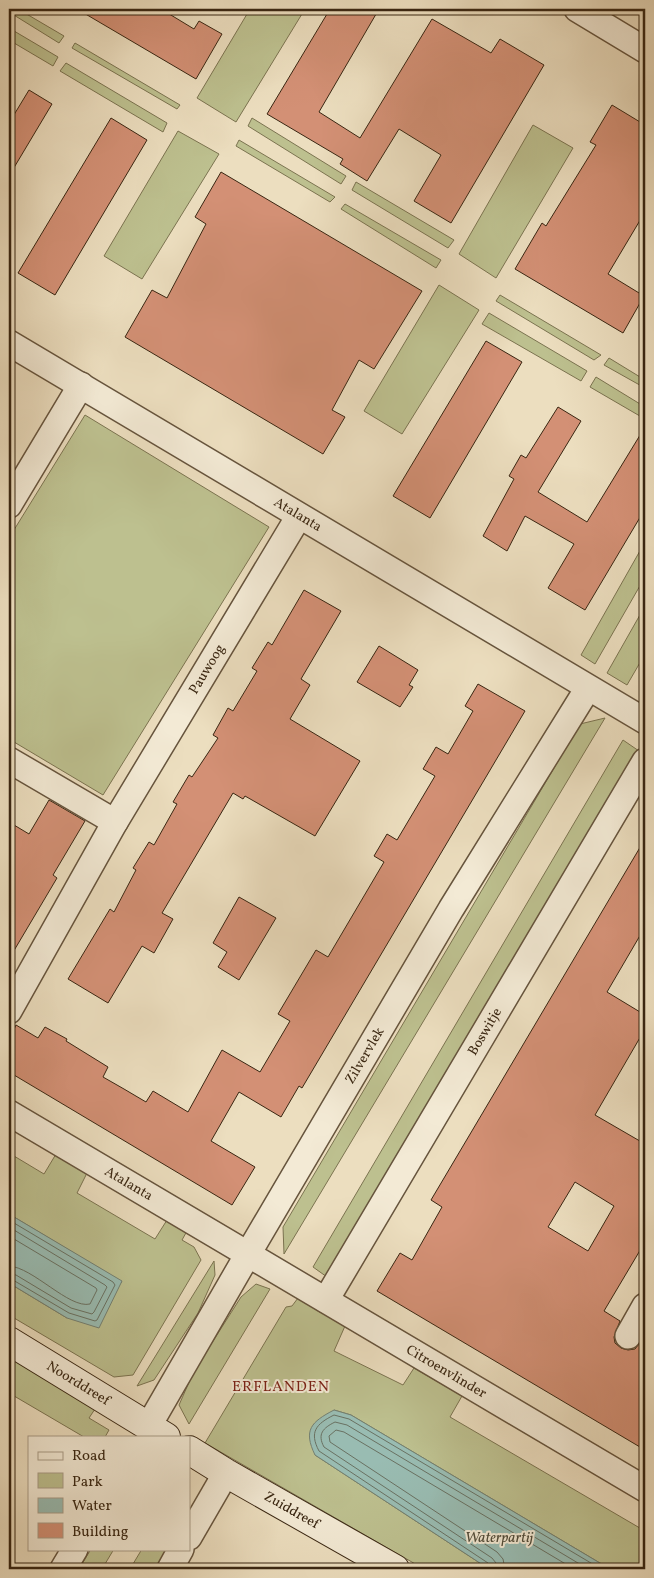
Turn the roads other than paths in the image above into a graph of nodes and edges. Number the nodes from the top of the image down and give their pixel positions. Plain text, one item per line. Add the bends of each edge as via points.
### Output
1 (577, 9) edge
2 (645, 50) edge
3 (9, 343) edge
4 (81, 385) junction
5 (9, 505) edge
6 (300, 516) junction
7 (588, 688) junction
8 (645, 721) edge
9 (9, 760) edge
10 (645, 762) edge
11 (115, 822) junction
12 (9, 1011) edge
13 (9, 1112) edge
14 (248, 1254) junction
15 (326, 1300) junction
16 (645, 1306) edge
17 (628, 1336) dead end
18 (9, 1341) edge
19 (157, 1432) edge
20 (190, 1451) edge
21 (226, 1474) junction
22 (645, 1489) edge
23 (190, 1535) edge
24 (74, 1550) edge
25 (181, 1550) edge
26 (63, 1569) edge
27 (170, 1569) edge
28 (395, 1569) edge

1 - 2 street
3 - 4 street, Atalanta
4 - 5 street
4 - 6 street, Atalanta
6 - 7 street, Atalanta
6 - 11 street, Pauwoog
7 - 8 street
7 - 14 street, Zilvervlek via 451,909
9 - 11 street
10 - 15 street, Boswitje
11 - 12 street, Pauwoog
13 - 14 street, Atalanta
14 - 15 street, Citroenvlinder
14 - 19 street, Zilvervlek
15 - 22 street, Citroenvlinder
16 - 17 street
18 - 19 street, Noorddreef
20 - 21 street, Zuiddreef
21 - 23 street
21 - 28 street, Zuiddreef
24 - 26 street
25 - 27 street

